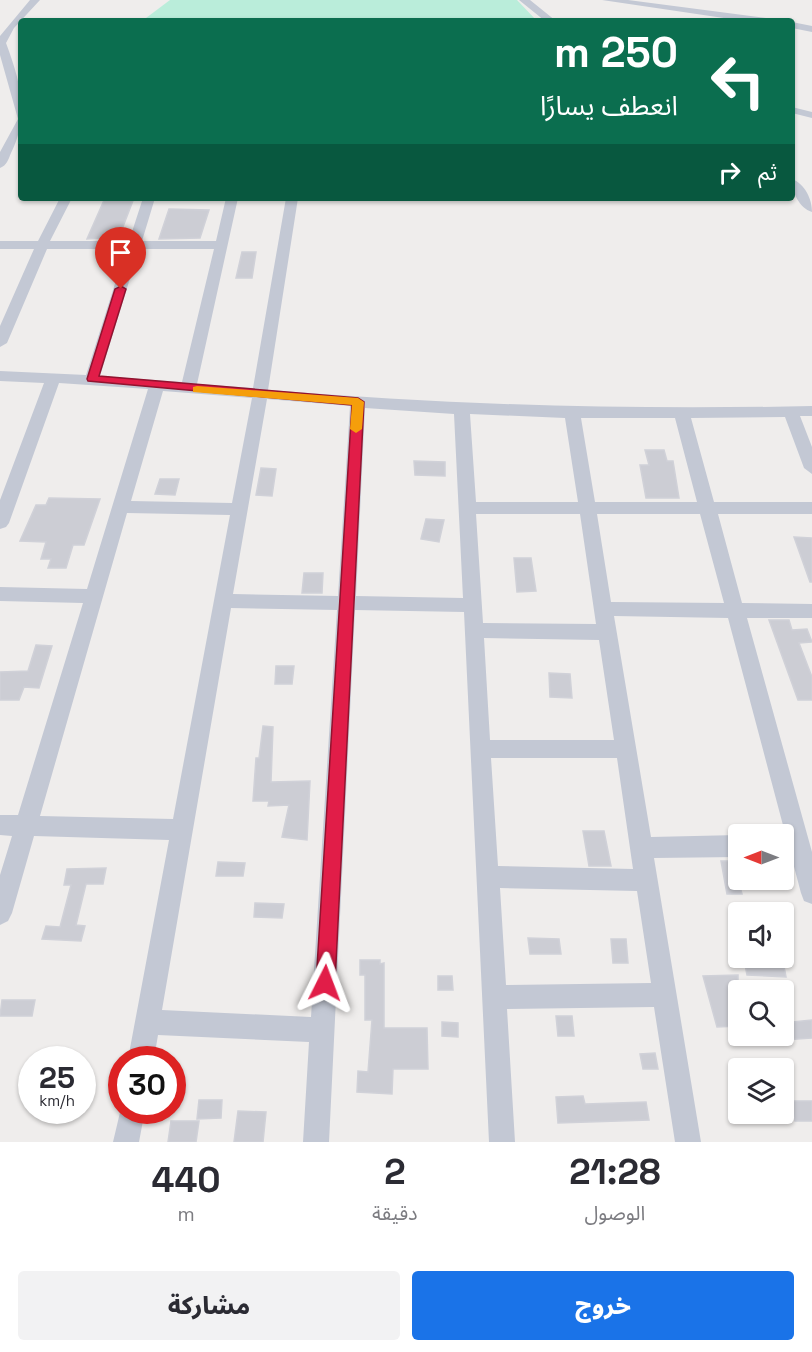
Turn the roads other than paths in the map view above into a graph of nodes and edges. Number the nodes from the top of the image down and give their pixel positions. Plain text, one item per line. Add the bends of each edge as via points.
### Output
1 (36, 0) edge
2 (524, 0) edge
3 (607, 0) edge
4 (619, 1) edge
5 (546, 18) edge
6 (744, 18) edge
7 (795, 26) edge
8 (5, 27) edge
9 (812, 29) edge
10 (0, 43) edge
11 (0, 86) edge
12 (16, 86) junction
13 (18, 100) edge
14 (795, 111) edge
15 (812, 115) edge
16 (18, 126) edge
17 (1, 161) edge
18 (795, 187) edge
19 (64, 201) edge
20 (148, 201) edge
21 (231, 201) edge
22 (292, 201) edge
23 (812, 208) edge
24 (0, 244) edge
25 (135, 244) junction
26 (222, 244) junction
27 (42, 245) junction
28 (0, 343) edge
29 (0, 376) edge
30 (53, 378) junction
31 (92, 379) junction
32 (157, 385) junction
33 (188, 389) junction
34 (260, 394) junction
35 (358, 402) junction
36 (462, 409) junction
37 (681, 411) junction
38 (812, 411) edge
39 (572, 412) junction
40 (791, 412) junction
41 (809, 450) edge
42 (812, 468) edge
43 (121, 507) junction
44 (468, 508) junction
45 (812, 508) edge
46 (240, 509) junction
47 (588, 509) junction
48 (708, 509) junction
49 (0, 523) edge
50 (0, 594) edge
51 (94, 596) junction
52 (223, 601) junction
53 (347, 602) junction
54 (473, 605) junction
55 (604, 609) junction
56 (735, 609) junction
57 (812, 611) edge
58 (474, 630) junction
59 (607, 632) junction
60 (480, 749) junction
61 (625, 749) junction
62 (0, 825) edge
63 (26, 826) junction
64 (182, 830) junction
65 (798, 845) edge
66 (728, 846) edge
67 (640, 848) junction
68 (487, 877) junction
69 (646, 880) junction
70 (812, 893) edge
71 (0, 913) edge
72 (664, 995) junction
73 (495, 997) junction
74 (148, 1022) junction
75 (323, 1030) junction
76 (143, 1046) edge
77 (129, 1124) edge
78 (126, 1142) edge
79 (316, 1142) edge
80 (502, 1142) edge
81 (688, 1142) edge

1 - 8 street
2 - 5 street
3 - 4 street
4 - 6 street
7 - 9 street
8 - 10 street
10 - 12 street
11 - 12 street
12 - 13 street
14 - 15 street
16 - 17 street
18 - 23 street
19 - 27 street
20 - 25 street
21 - 26 street
22 - 34 street
24 - 27 street
25 - 26 street
25 - 27 street
25 - 31 street
26 - 33 street
27 - 28 street
29 - 30 street
30 - 31 street
30 - 49 street
31 - 32 street
32 - 33 street
32 - 43 street
33 - 34 street
34 - 35 street
34 - 46 street
35 - 36 street
35 - 53 street
36 - 39 street
36 - 44 street
37 - 39 street
37 - 40 street
37 - 48 street
38 - 40 street
39 - 47 street
40 - 41 street
41 - 42 street
43 - 46 street
43 - 51 street
44 - 47 street
44 - 54 street
45 - 48 street
46 - 52 street
47 - 48 street
47 - 55 street
48 - 56 street
50 - 51 street
51 - 63 street
52 - 53 street
52 - 64 street
53 - 54 street
53 - 75 street
54 - 58 street
55 - 56 street
55 - 59 street
56 - 57 street
56 - 65 street
58 - 59 street
58 - 60 street
59 - 61 street
60 - 61 street
60 - 68 street
61 - 67 street
62 - 63 street
63 - 64 street
63 - 71 street
64 - 74 street
65 - 70 street
66 - 67 street
67 - 69 street
68 - 69 street
68 - 73 street
69 - 72 street
72 - 73 street
72 - 81 street
73 - 80 street
74 - 75 street
74 - 76 street
75 - 79 street
77 - 78 street

